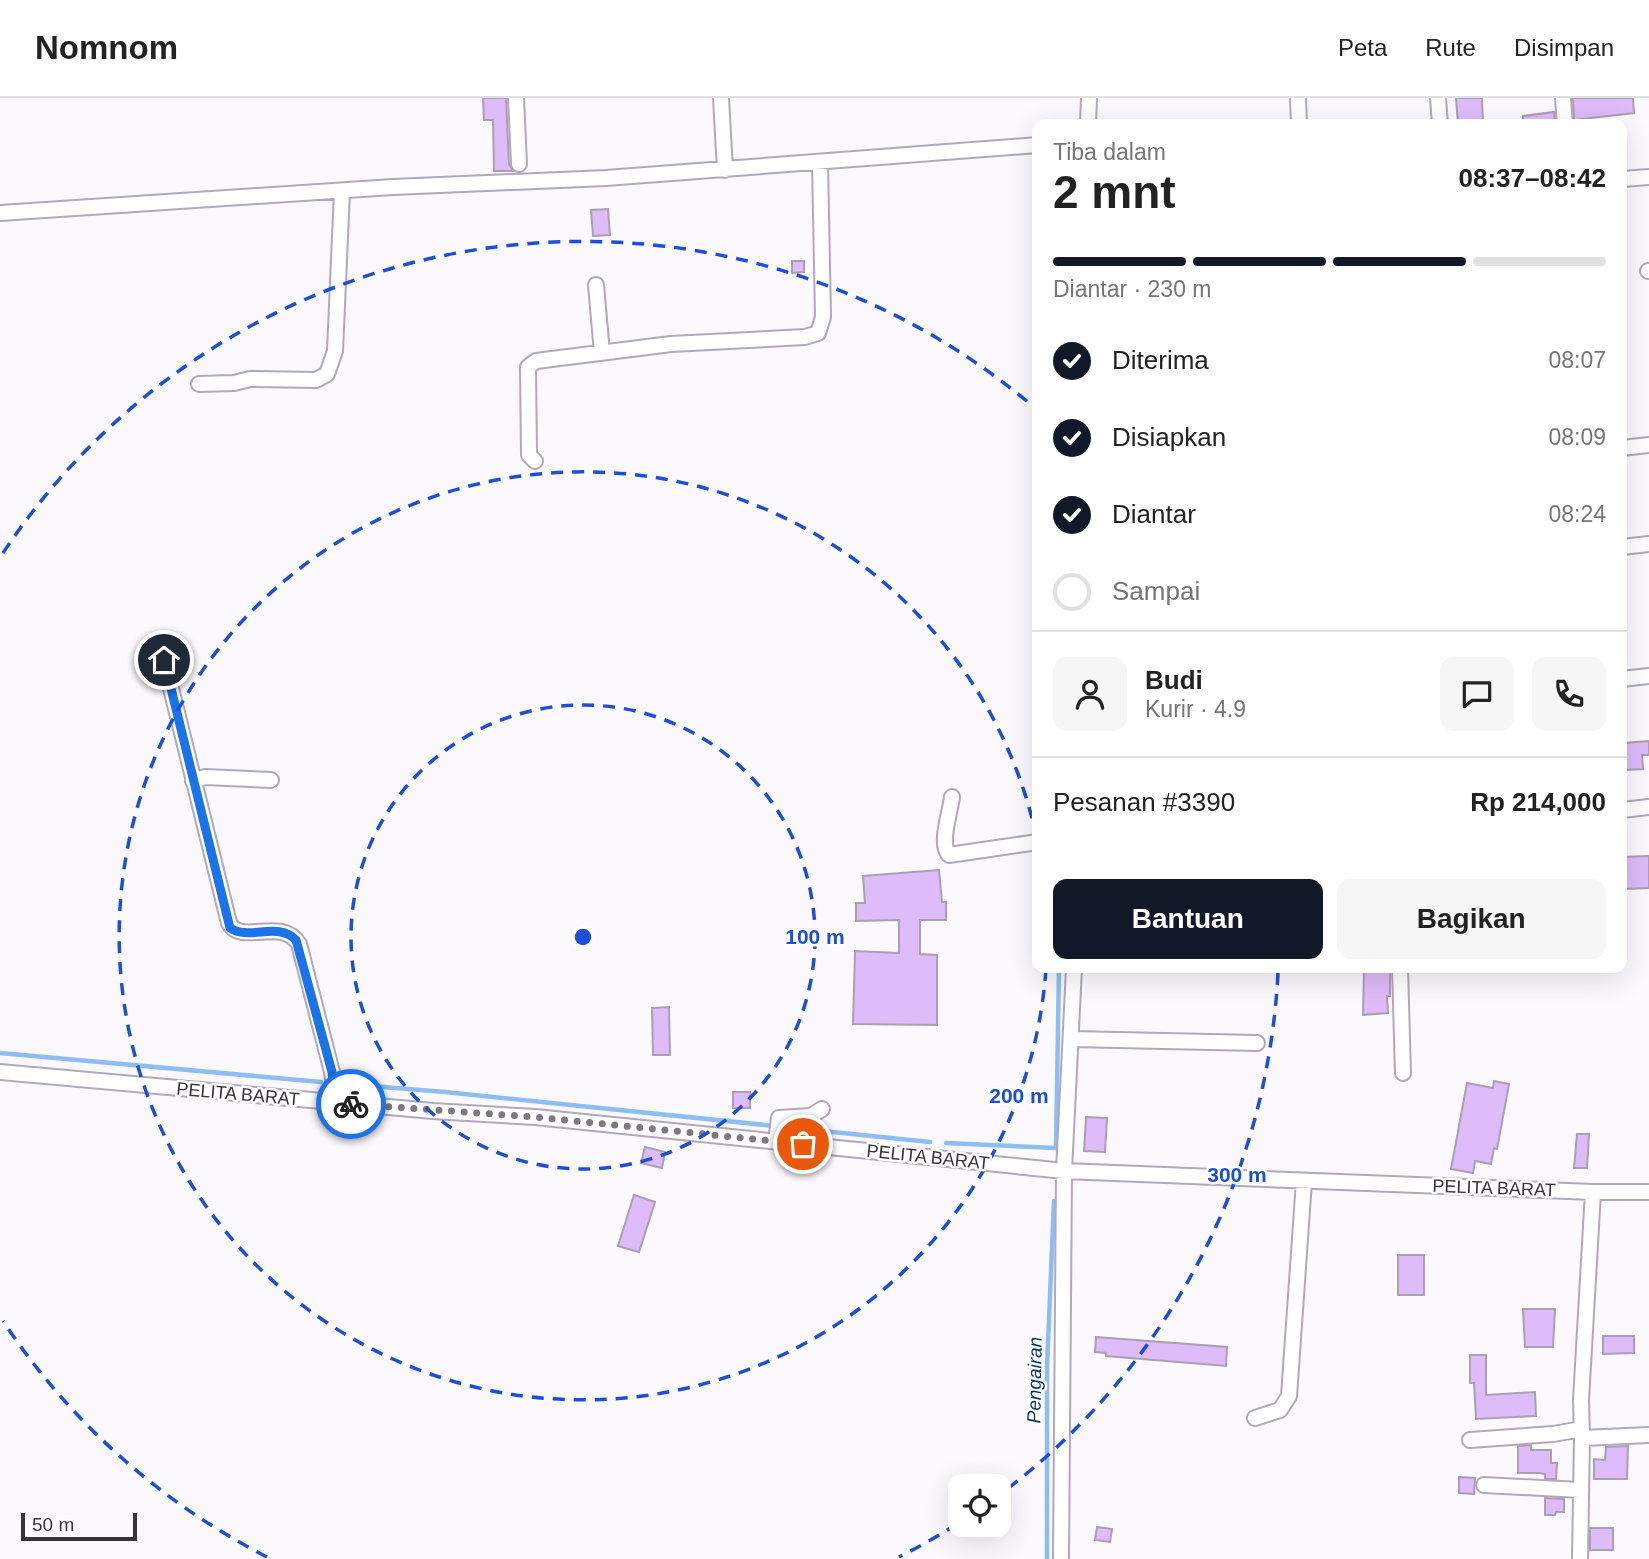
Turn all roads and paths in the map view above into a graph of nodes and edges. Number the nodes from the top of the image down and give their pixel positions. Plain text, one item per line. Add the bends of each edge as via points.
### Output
1 (516, 98) edge
2 (721, 98) edge
3 (1089, 98) edge
4 (1298, 98) edge
5 (1438, 98) edge
6 (1563, 98) edge
7 (1088, 119) edge
8 (1299, 119) edge
9 (1440, 119) edge
10 (1565, 119) edge
11 (1032, 145) edge
12 (820, 163) junction
13 (519, 164) dead end
14 (725, 170) junction
15 (1649, 177) edge
16 (1627, 179) edge
17 (342, 191) junction
18 (0, 213) edge
19 (596, 285) dead end
20 (602, 353) junction
21 (199, 384) dead end
22 (1649, 445) edge
23 (1627, 447) edge
24 (535, 461) dead end
25 (1649, 544) edge
26 (1627, 546) edge
27 (164, 660) dead end
28 (1649, 676) edge
29 (1627, 678) edge
30 (271, 779) dead end
31 (194, 781) junction
32 (951, 797) dead end
33 (1649, 807) edge
34 (1627, 809) edge
35 (1032, 843) edge
36 (1074, 973) edge
37 (1400, 973) edge
38 (1071, 1039) junction
39 (1257, 1043) dead end
40 (0, 1072) edge
41 (1403, 1073) dead end
42 (335, 1102) junction
43 (822, 1109) dead end
44 (776, 1142) junction
45 (1064, 1171) junction
46 (1304, 1181) junction
47 (1593, 1192) junction
48 (1649, 1192) edge
49 (1255, 1418) dead end
50 (1582, 1433) junction
51 (1649, 1435) edge
52 (1470, 1440) dead end
53 (1484, 1485) dead end
54 (1580, 1490) junction
55 (1061, 1559) edge
56 (1580, 1559) edge

1 - 13 street
2 - 14 street
3 - 7 street
4 - 8 street
5 - 9 street
6 - 10 street
11 - 12 street
12 - 14 street
12 - 20 street via 823,317 818,333
14 - 17 street
15 - 16 street
17 - 18 street
17 - 21 street via 335,351 327,374 316,380
19 - 20 street
20 - 24 street via 536,361 528,367 529,455
22 - 23 street
25 - 26 street
27 - 31 street
28 - 29 street
30 - 31 street
31 - 42 street via 230,928 238,932 282,931 299,944 332,1072
32 - 35 street via 944,843 949,855
33 - 34 street
36 - 38 street
37 - 41 street
38 - 39 street
38 - 45 street
40 - 42 street, PELITA BARAT
42 - 44 street, PELITA BARAT
43 - 44 street via 811,1116 779,1118
44 - 45 street, PELITA BARAT
45 - 46 street, PELITA BARAT
45 - 55 street
46 - 47 street, PELITA BARAT
46 - 49 street via 1289,1396 1280,1410
47 - 48 street, PELITA BARAT
47 - 50 street
50 - 51 street
50 - 52 street
50 - 54 street
53 - 54 street
54 - 56 street

